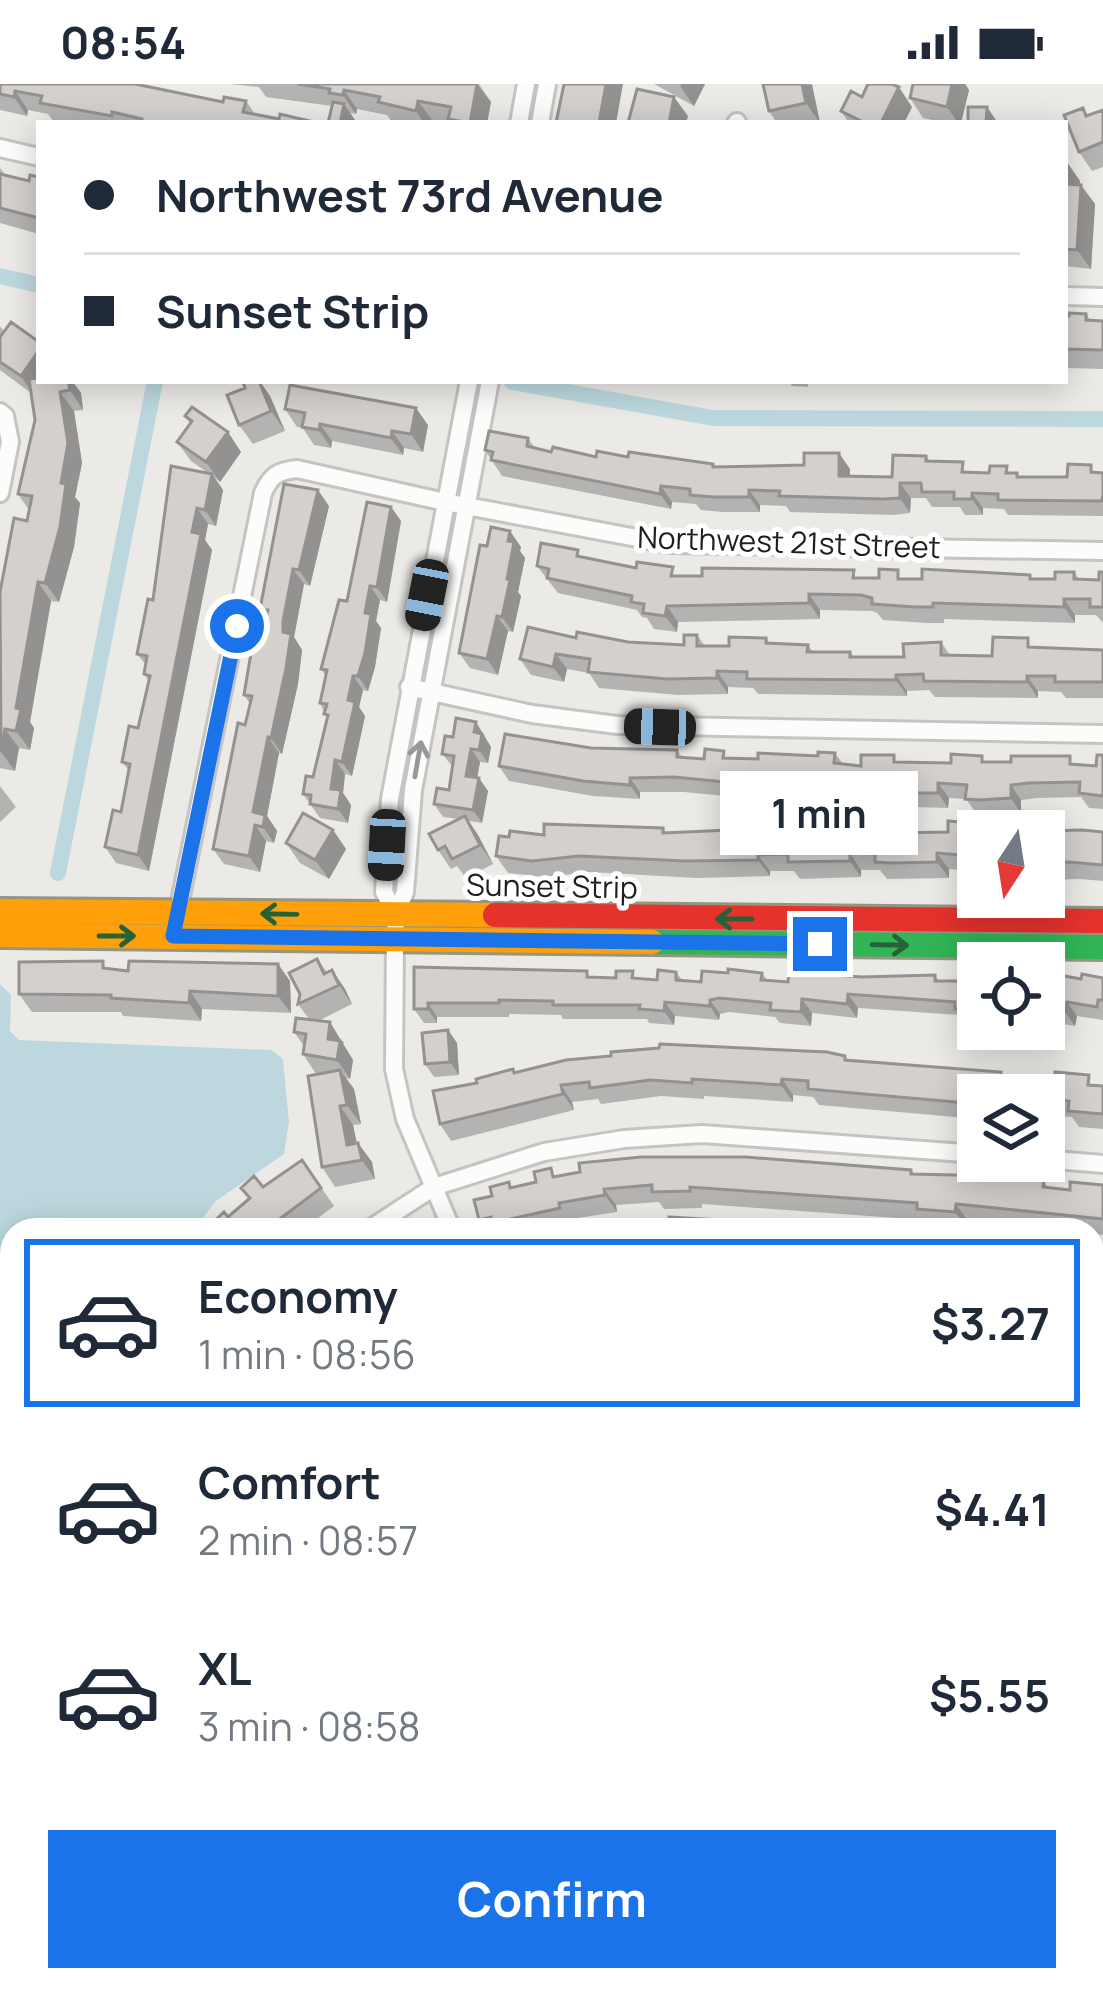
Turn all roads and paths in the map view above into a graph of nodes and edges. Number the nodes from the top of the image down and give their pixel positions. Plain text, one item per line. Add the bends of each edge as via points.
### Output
1 (526, 84) edge
2 (547, 84) edge
3 (520, 120) edge
4 (541, 120) edge
5 (0, 148) edge
6 (36, 156) edge
7 (1068, 296) edge
8 (1103, 297) edge
9 (468, 384) edge
10 (489, 384) edge
11 (3, 414) edge
12 (0, 494) edge
13 (446, 502) junction
14 (465, 506) junction
15 (1103, 551) edge
16 (409, 687) junction
17 (430, 691) junction
18 (1103, 734) edge
19 (0, 911) edge
20 (1103, 921) edge
21 (176, 924) junction
22 (395, 927) junction
23 (0, 935) edge
24 (1103, 947) edge
25 (957, 1152) edge
26 (1065, 1161) edge
27 (1103, 1164) edge
28 (434, 1187) junction
29 (386, 1218) edge
30 (447, 1218) edge

1 - 3 street
2 - 4 street
5 - 6 street
7 - 8 street
9 - 13 street
10 - 14 street
11 - 12 street via 10,442
13 - 14 street, Northwest 21st Street
13 - 16 street
13 - 21 street, Northwest 21st Street via 297,470 269,479
14 - 15 street, Northwest 21st Street via 669,544
14 - 17 street
16 - 17 street
16 - 22 street via 384,892
17 - 18 street via 617,725
22 -> 17 street
19 - 21 street, Sunset Strip
20 -> 22 street, Sunset Strip
21 - 22 street, Sunset Strip
23 -> 21 street, Sunset Strip
22 -> 24 street, Sunset Strip
22 - 28 street via 394,1069
25 - 28 street via 702,1134 624,1138 544,1152
26 - 27 street
28 - 29 street
28 - 30 street

